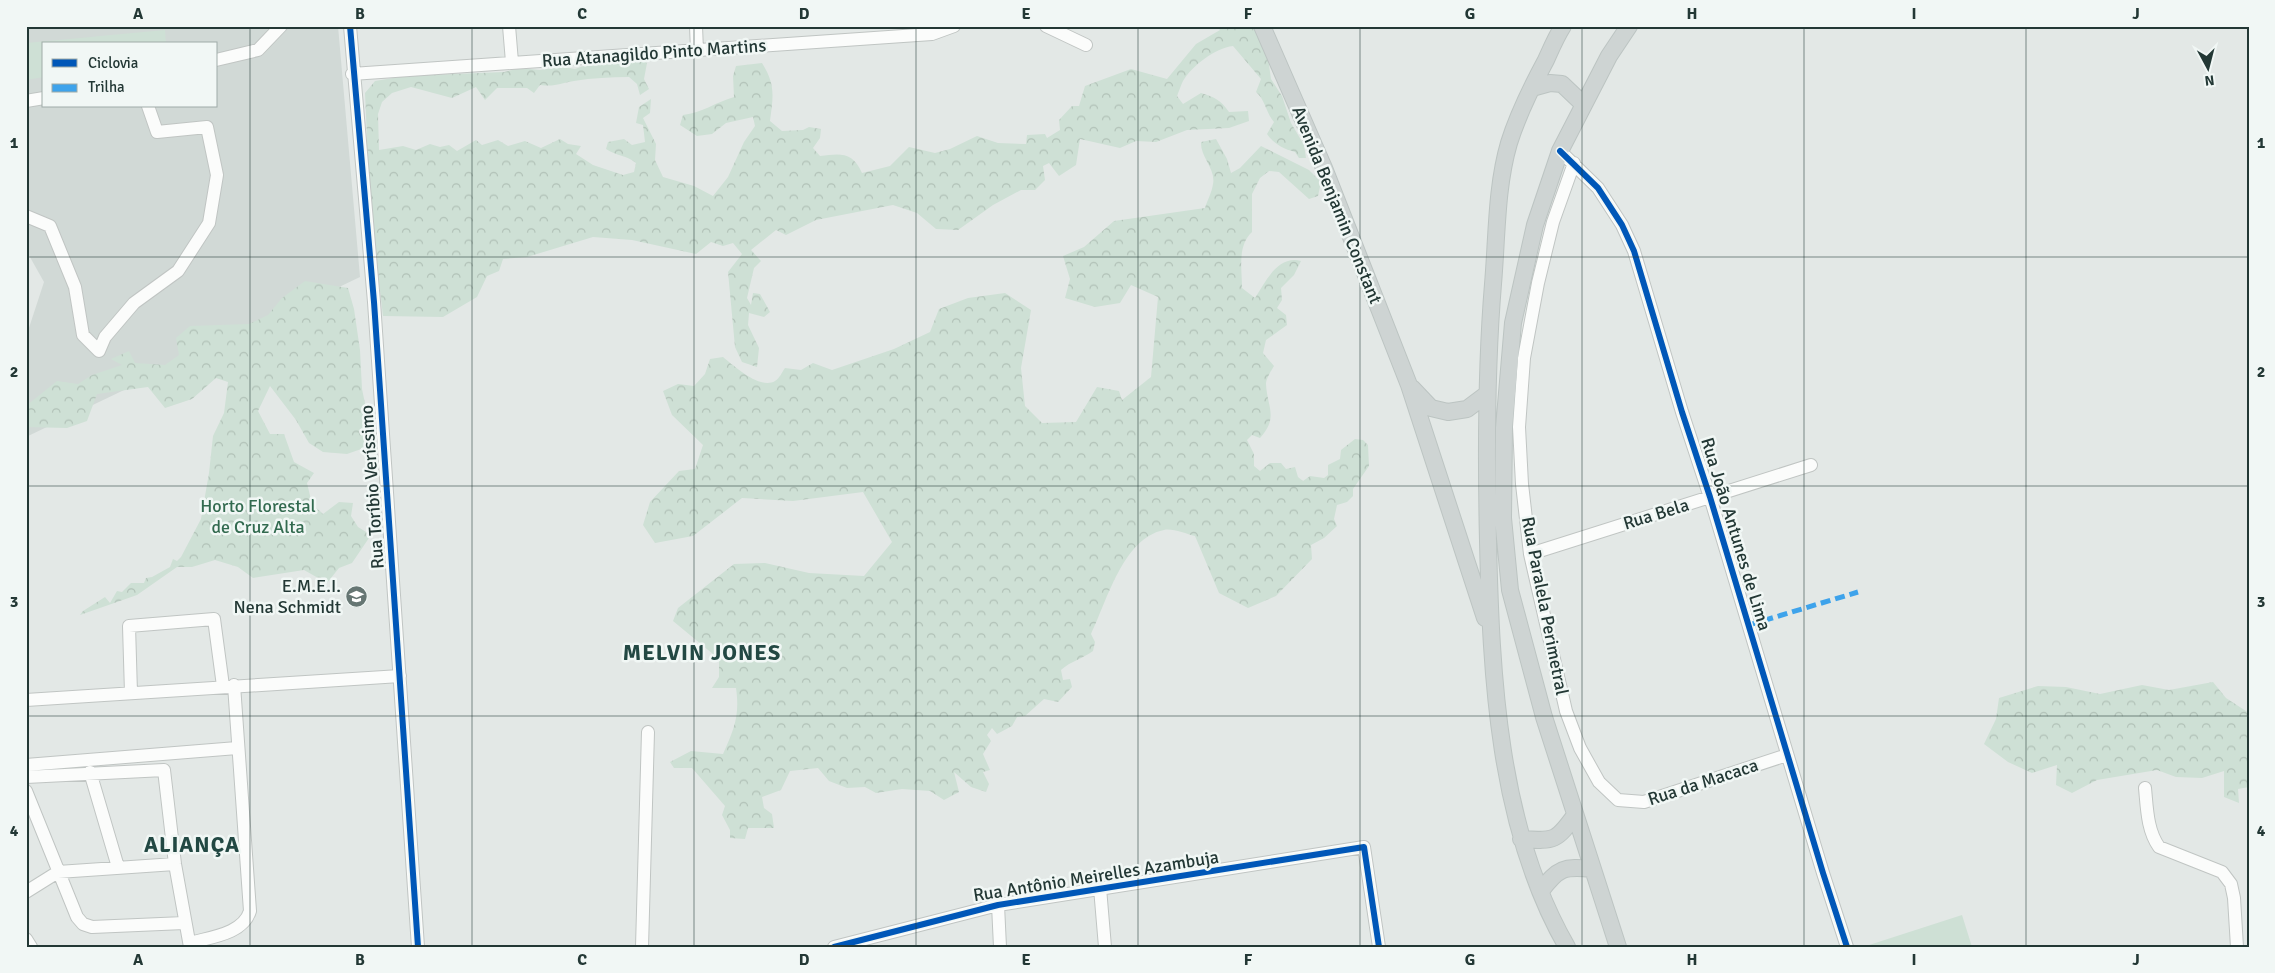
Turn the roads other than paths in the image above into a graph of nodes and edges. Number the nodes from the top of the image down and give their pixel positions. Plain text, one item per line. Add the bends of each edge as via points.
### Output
1 (281, 26) edge
2 (350, 26) edge
3 (509, 26) edge
4 (696, 26) edge
5 (954, 26) edge
6 (1046, 26) edge
7 (1262, 26) edge
8 (1563, 26) edge
9 (1628, 26) edge
10 (880, 32) edge
11 (1086, 45) dead end
12 (697, 51) junction
13 (218, 60) edge
14 (512, 62) junction
15 (352, 74) junction
16 (1532, 88) junction
17 (42, 98) edge
18 (26, 101) edge
19 (1583, 104) junction
20 (149, 108) edge
21 (1560, 151) junction
22 (1574, 163) junction
23 (26, 216) edge
24 (1409, 385) junction
25 (1487, 394) junction
26 (1811, 465) dead end
27 (1710, 497) junction
28 (1530, 554) junction
29 (1490, 634) junction
30 (400, 676) junction
31 (228, 686) junction
32 (131, 693) junction
33 (26, 700) edge
34 (648, 732) dead end
35 (237, 748) junction
36 (1787, 755) junction
37 (26, 765) edge
38 (90, 772) junction
39 (26, 776) edge
40 (2145, 788) dead end
41 (26, 791) edge
42 (1618, 800) joint
43 (1575, 815) junction
44 (1521, 838) junction
45 (174, 864) junction
46 (118, 868) junction
47 (1592, 869) junction
48 (58, 872) junction
49 (1100, 888) junction
50 (1541, 891) junction
51 (26, 892) edge
52 (998, 905) junction
53 (184, 923) junction
54 (26, 939) edge
55 (190, 945) edge
56 (31, 947) edge
57 (418, 947) edge
58 (642, 947) edge
59 (834, 947) edge
60 (1000, 947) edge
61 (1105, 947) edge
62 (1379, 947) edge
63 (1567, 947) edge
64 (1618, 947) edge
65 (1847, 947) edge
66 (2237, 947) edge

1 - 13 street via 258,50
2 - 15 street, Rua Toríbio Veríssimo
3 - 14 street
4 - 12 street
5 - 10 street, Rua Atanagildo Pinto Martins via 932,34
6 - 11 street
7 - 24 main road, Avenida Benjamin Constant via 1324,168
8 - 16 main road
9 - 19 main road
10 - 12 street, Rua Atanagildo Pinto Martins
12 - 14 street, Rua Atanagildo Pinto Martins
14 - 15 street, Rua Atanagildo Pinto Martins
15 - 30 street, Rua Toríbio Veríssimo via 374,302
16 - 19 main road via 1550,83 1562,84
16 - 25 main road via 1509,143 1501,190
17 - 18 street
19 - 21 main road
20 - 23 street via 157,132 207,127 217,176 209,223 178,271 134,303 105,337 99,351 83,335 75,287 50,226
21 - 22 street, Rua João Antunes de Lima
21 - 43 main road via 1535,225 1513,323 1504,428 1503,518 1510,590 1541,708
22 - 27 street, Rua João Antunes de Lima via 1598,188 1634,251
22 - 28 street, Rua Paralela Perimetral via 1547,248 1524,358 1519,427
24 - 25 main road, Avenida Benjamin Constant via 1431,408 1448,412 1467,409
24 - 29 main road, Avenida Benjamin Constant
25 - 29 main road
26 - 27 street, Rua Bela
27 - 28 street, Rua Bela
27 - 36 street, Rua João Antunes de Lima
28 - 42 street, Rua Paralela Perimetral via 1566,711 1580,748 1599,782
29 - 44 main road via 1510,791
30 - 31 street
30 - 57 street, Rua Toríbio Veríssimo
31 - 32 street
31 - 32 street via 214,619 129,626
31 - 35 street
32 - 33 street
34 - 58 street
35 - 37 street
35 - 55 street via 250,910 248,920 238,928
36 - 42 street, Rua da Macaca via 1644,802
36 - 65 street, Rua João Antunes de Lima
38 - 39 street
38 - 45 street via 164,770
38 - 46 street
40 - 66 street via 2148,823 2158,847 2222,872 2231,884
41 - 48 street
43 - 44 main road via 1562,834 1550,840
43 - 47 main road
44 - 50 main road
45 - 46 street
45 - 53 street
46 - 48 street
47 - 50 main road via 1571,867 1554,874
47 - 64 main road
48 - 51 street
48 - 53 street via 83,924 92,927
49 - 52 street, Rua Antônio Meirelles Azambuja
49 - 61 street
49 - 62 street, Rua Antônio Meirelles Azambuja via 1364,847
50 - 63 main road
52 - 59 street, Rua Antônio Meirelles Azambuja
52 - 60 street
53 - 55 street
54 - 56 street

